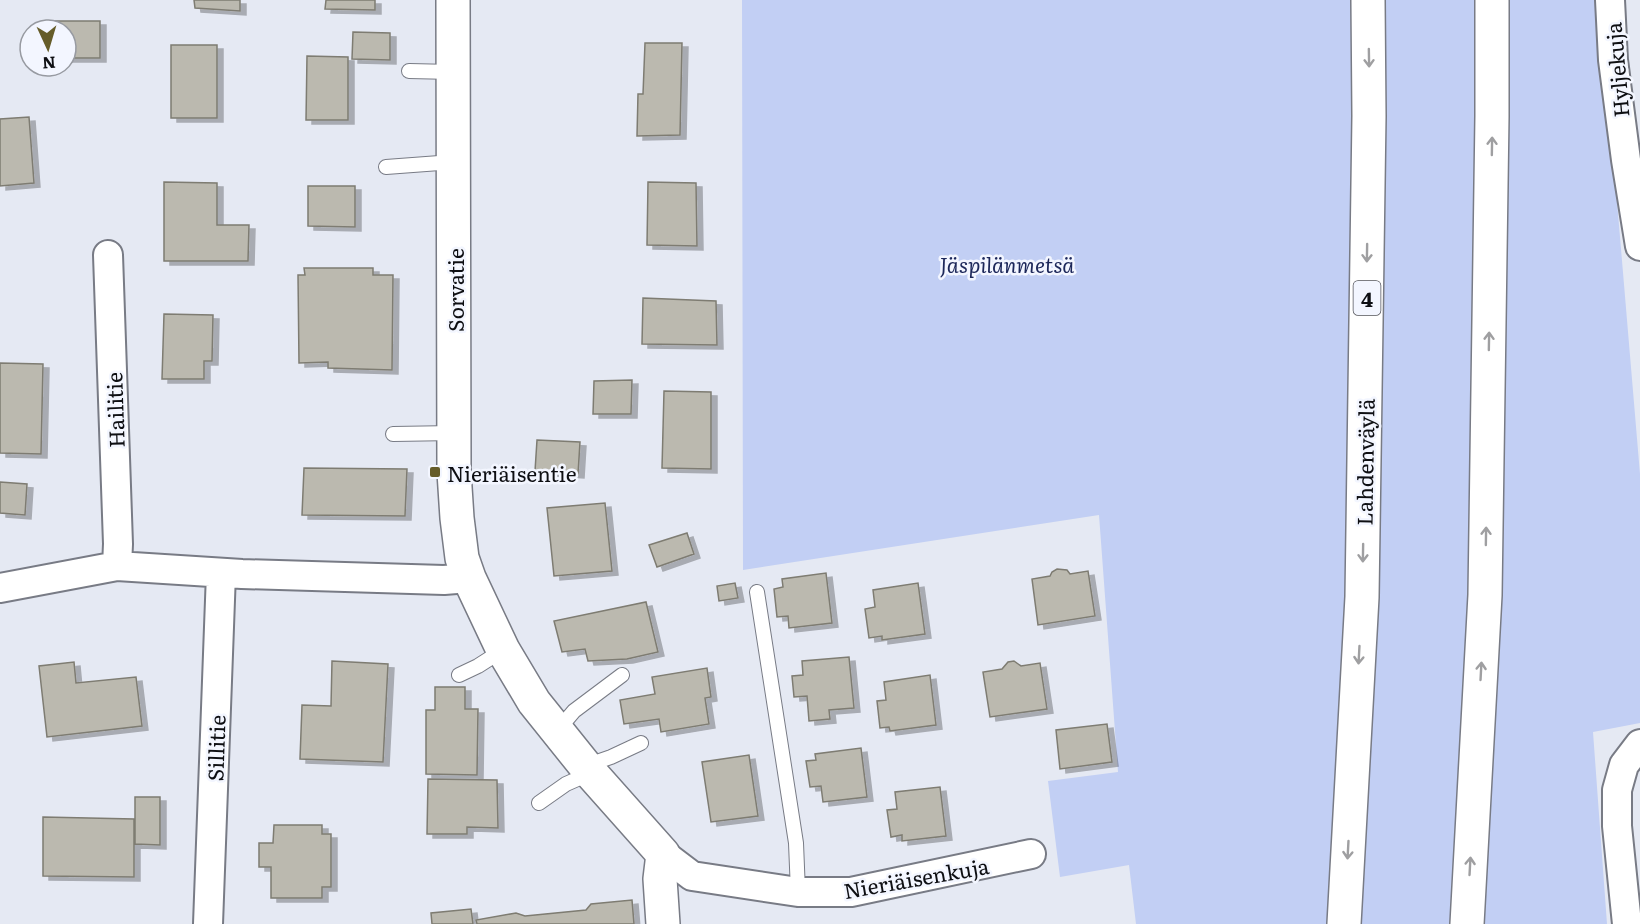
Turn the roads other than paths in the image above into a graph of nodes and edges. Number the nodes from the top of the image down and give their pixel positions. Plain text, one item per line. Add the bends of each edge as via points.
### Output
1 (453, 0) edge
2 (1368, 0) edge
3 (1492, 0) edge
4 (1610, 0) edge
5 (409, 71) dead end
6 (453, 72) junction
7 (454, 162) junction
8 (386, 167) dead end
9 (1640, 246) edge
10 (108, 255) dead end
11 (454, 433) junction
12 (393, 434) dead end
13 (117, 566) junction
14 (221, 573) junction
15 (469, 578) junction
16 (0, 588) edge
17 (757, 592) dead end
18 (503, 650) junction
19 (459, 675) dead end
20 (622, 675) dead end
21 (557, 731) junction
22 (641, 743) dead end
23 (1632, 755) edge
24 (588, 769) junction
25 (539, 803) dead end
26 (663, 854) junction
27 (1031, 854) dead end
28 (798, 892) junction
29 (208, 924) edge
30 (663, 924) edge
31 (1344, 924) edge
32 (1467, 924) edge
33 (1627, 924) edge

1 - 6 main road, Sorvatie
2 -> 31 main road, Lahdenväylä / 4 via 1362,597
32 -> 3 main road via 1485,595
4 - 9 street, Hyljekuja via 1613,60
5 - 6 lane
6 - 7 main road, Sorvatie
7 - 8 lane
7 - 11 main road, Sorvatie
10 - 13 street, Hailitie
11 - 12 lane
11 - 15 main road, Sorvatie via 457,518
13 - 14 street
13 - 16 street
14 - 15 street
14 - 29 street, Sillitie
15 - 18 main road
17 - 28 lane via 796,843
18 - 19 lane
18 - 21 main road via 534,702
20 - 21 lane via 574,711
21 - 24 main road
22 - 24 lane
23 - 33 street via 1617,790
24 - 25 lane
24 - 26 main road
26 - 28 street, Nieriäisenkuja via 692,876
26 - 30 main road
27 - 28 street, Nieriäisenkuja via 851,892

